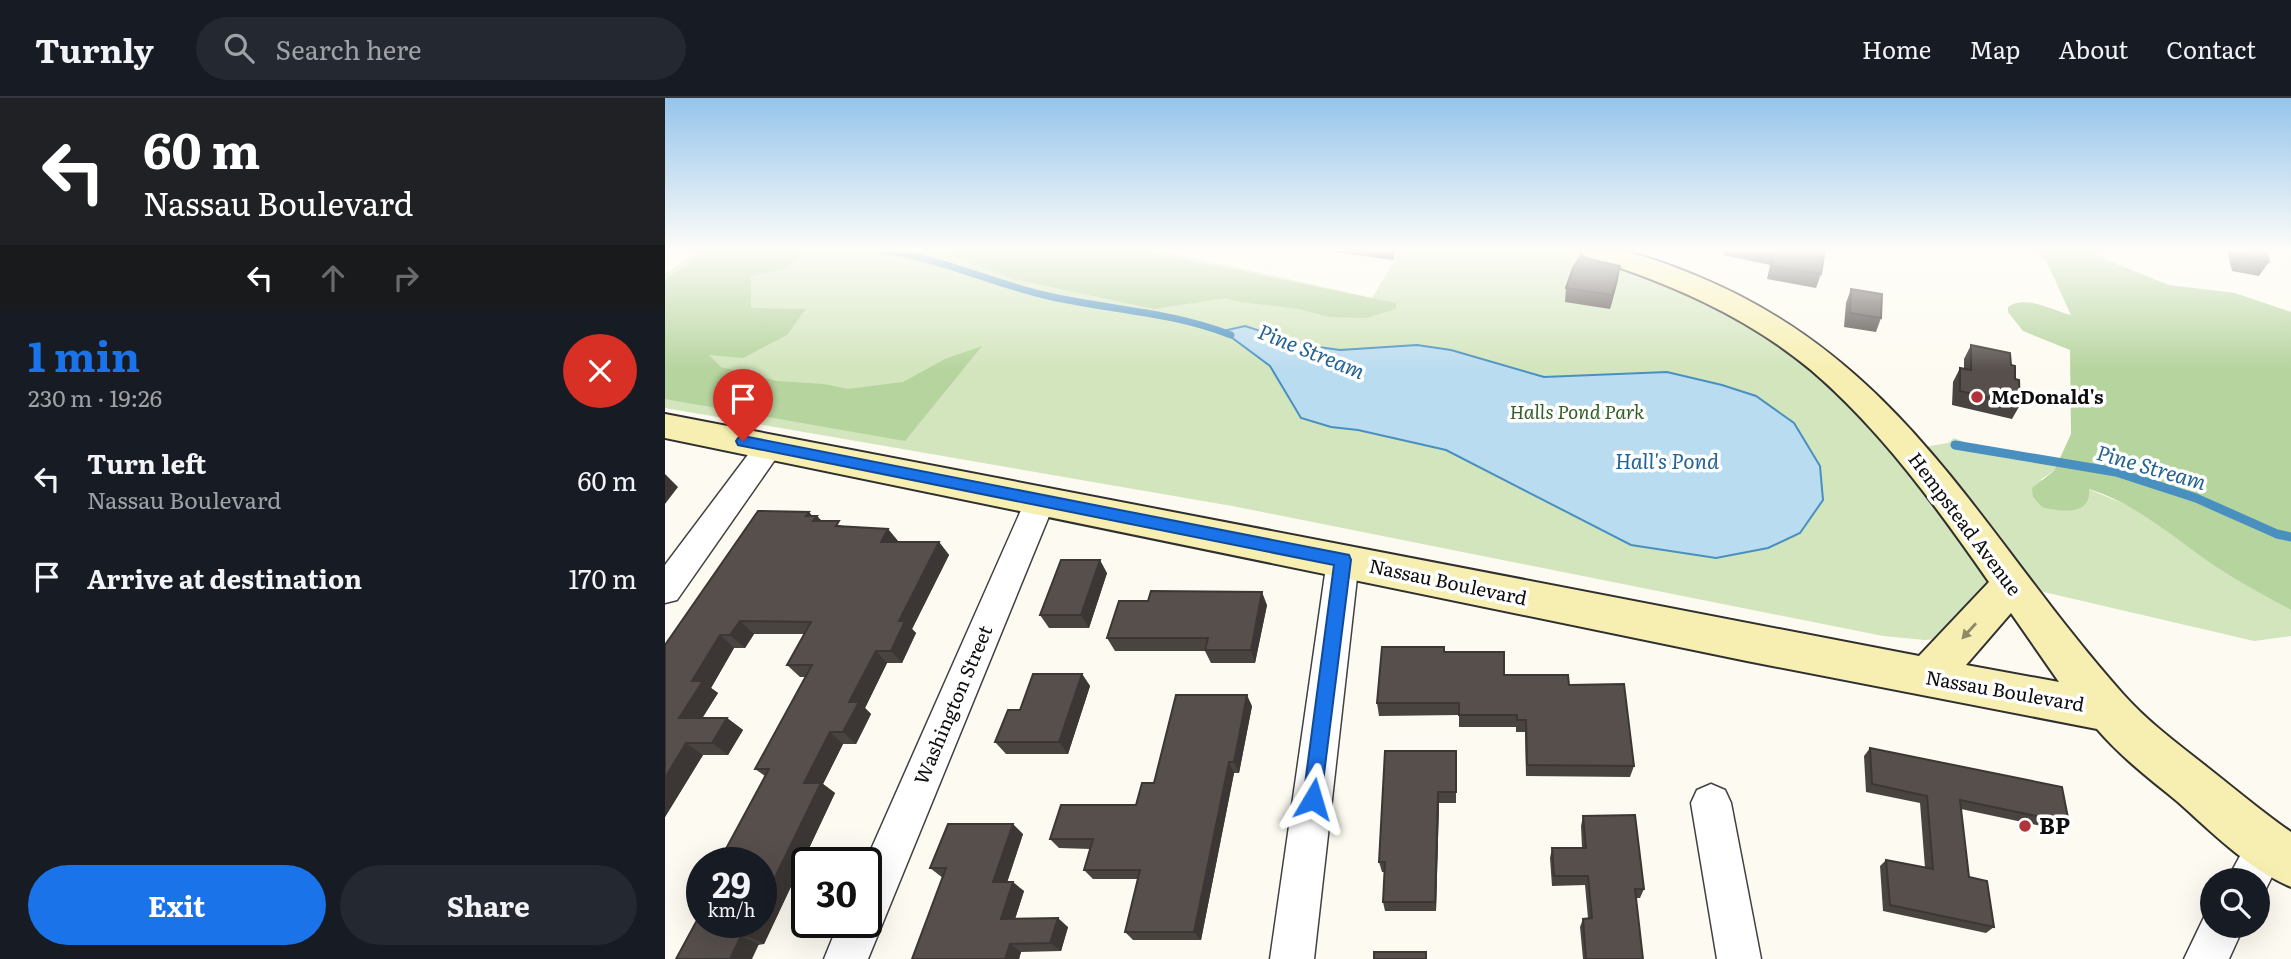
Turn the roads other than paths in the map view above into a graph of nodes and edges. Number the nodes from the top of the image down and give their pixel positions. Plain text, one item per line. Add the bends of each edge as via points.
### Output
1 (1705, 290) edge
2 (665, 426) edge
3 (769, 447) junction
4 (1041, 499) junction
5 (1343, 560) junction
6 (2011, 585) junction
7 (665, 590) edge
8 (1928, 677) junction
9 (2109, 710) junction
10 (1711, 803) dead end
11 (2269, 863) edge
12 (882, 872) edge
13 (855, 938) edge
14 (2217, 938) edge
15 (846, 959) edge
16 (1292, 959) edge
17 (1739, 959) edge
18 (2206, 959) edge

1 - 6 main road, Hempstead Avenue via 1768,325 1829,368 1883,420 1974,530
2 - 3 main road, Nassau Boulevard
3 - 4 main road, Nassau Boulevard
3 - 7 street
4 - 5 main road, Nassau Boulevard
4 - 12 street, Washington Street
5 - 8 main road, Nassau Boulevard
5 - 16 street
6 -> 8 main road
6 - 9 main road, Hempstead Avenue
8 - 9 main road, Nassau Boulevard
9 - 11 main road, Hempstead Avenue
10 - 17 street
13 - 15 street
14 - 18 street

